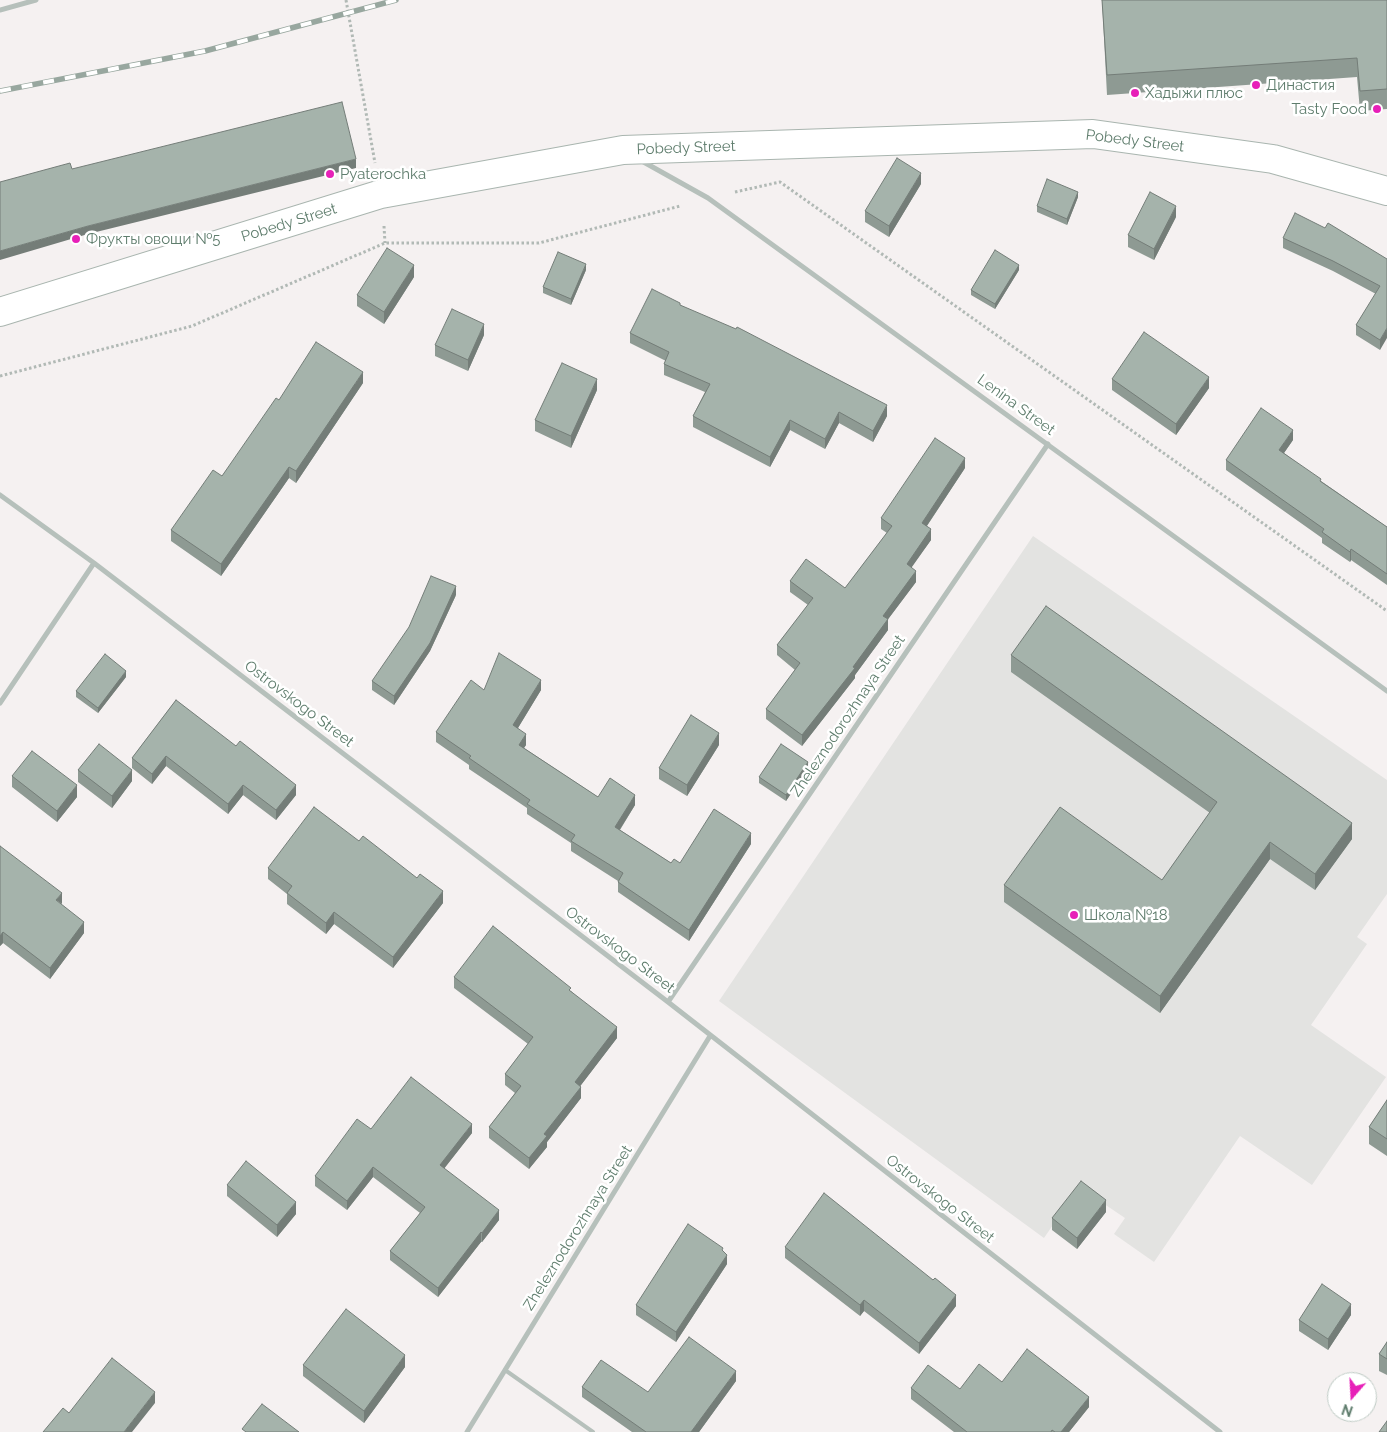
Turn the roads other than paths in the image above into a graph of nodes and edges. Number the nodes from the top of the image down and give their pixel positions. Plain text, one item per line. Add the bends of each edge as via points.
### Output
1 (36, 0) edge
2 (0, 10) edge
3 (623, 150) junction
4 (1387, 192) edge
5 (0, 312) edge
6 (1048, 444) junction
7 (0, 495) edge
8 (94, 563) junction
9 (1387, 691) edge
10 (0, 703) edge
11 (668, 1002) junction
12 (710, 1036) junction
13 (506, 1370) junction
14 (467, 1432) edge
15 (593, 1432) edge
16 (1220, 1432) edge

1 - 2 street
3 - 4 street, Pobedy Street via 1093,134 1273,159
3 - 5 street, Pobedy Street via 381,194
3 - 6 street, Lenina Street via 708,198
6 - 9 street, Lenina Street
6 - 11 street, Zheleznodorozhnaya Street
7 - 8 street, Ostrovskogo Street
8 - 10 street
8 - 11 street, Ostrovskogo Street
11 - 12 street, Ostrovskogo Street
12 - 13 street, Zheleznodorozhnaya Street
12 - 16 street, Ostrovskogo Street
13 - 14 street, Zheleznodorozhnaya Street
13 - 15 lane

